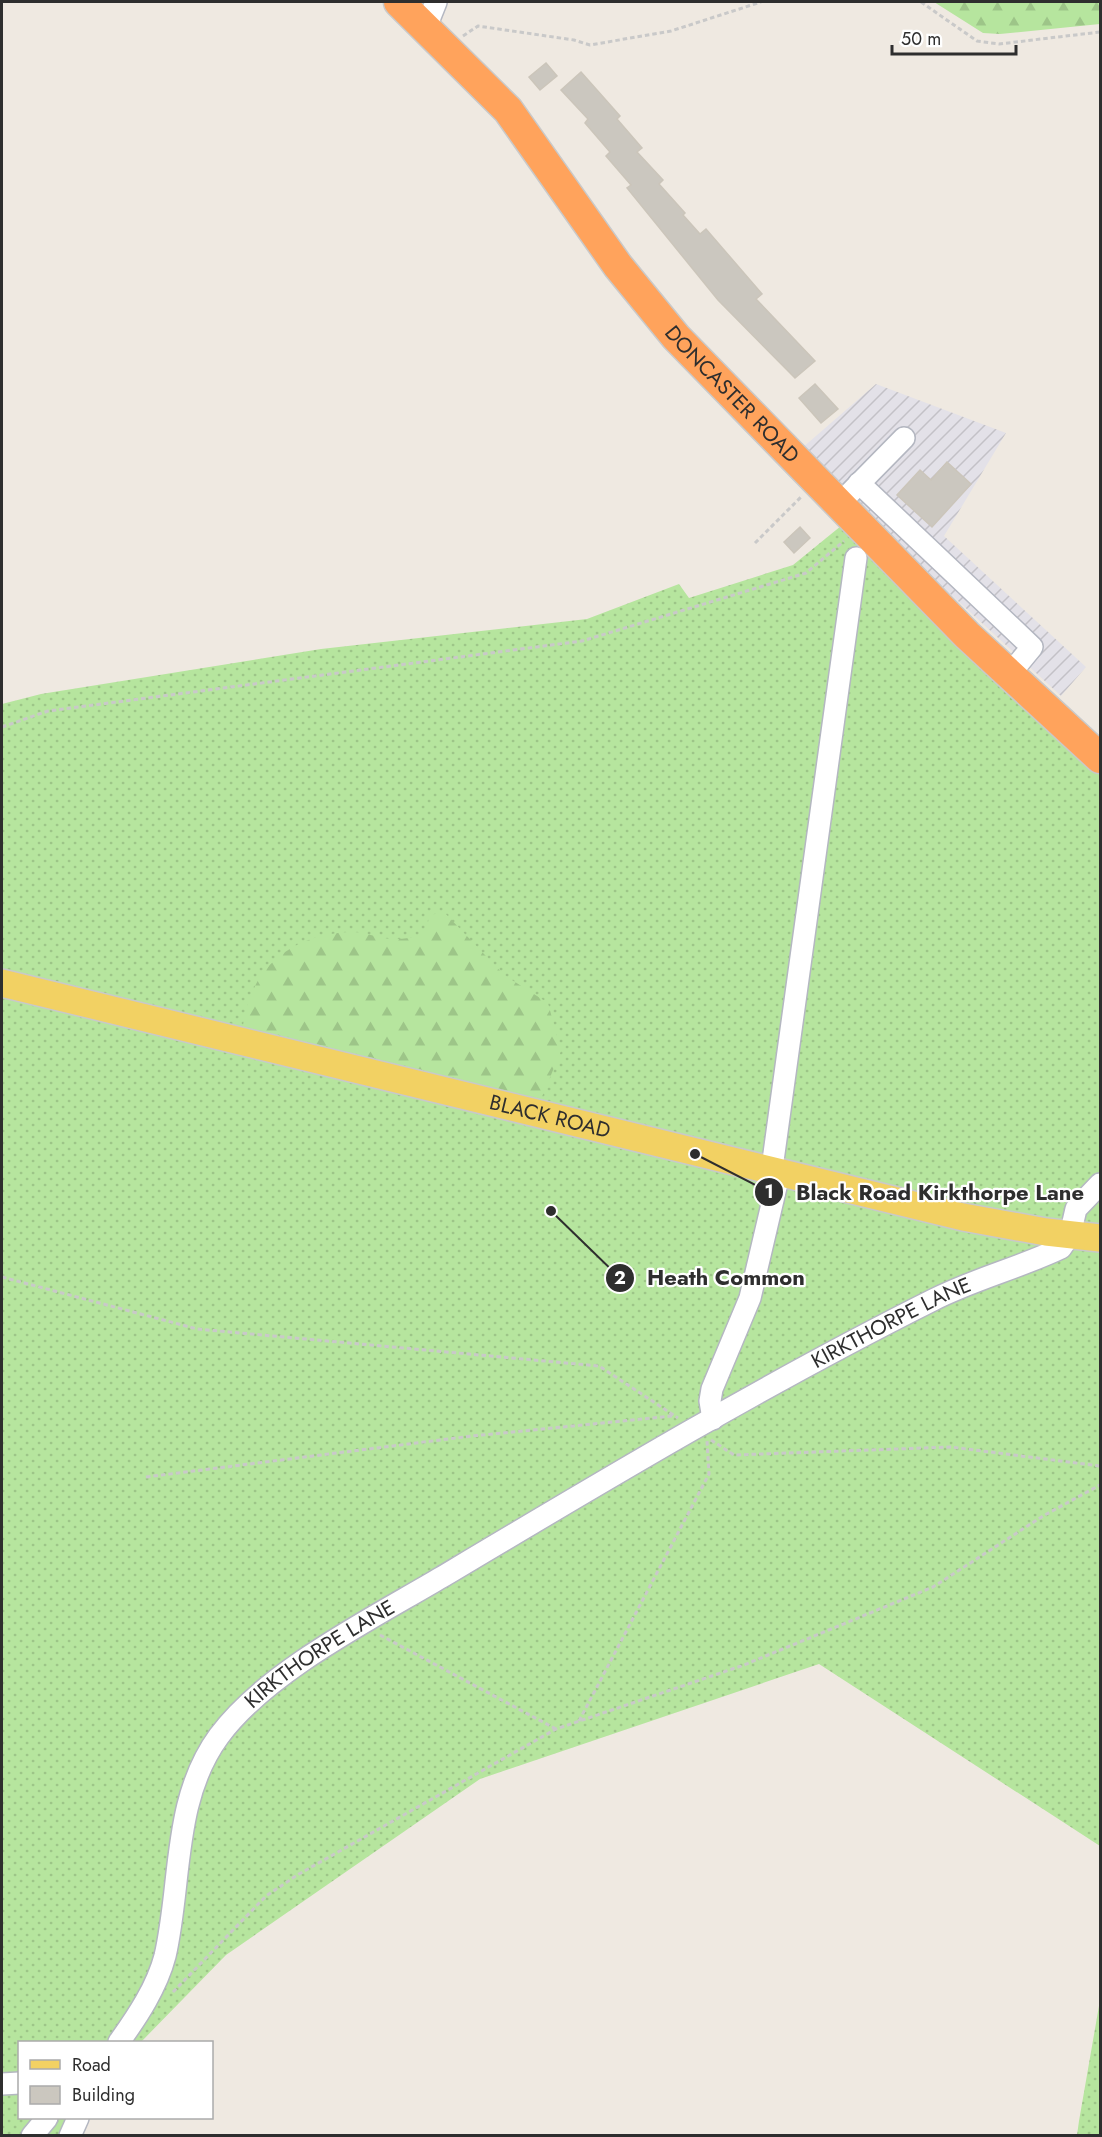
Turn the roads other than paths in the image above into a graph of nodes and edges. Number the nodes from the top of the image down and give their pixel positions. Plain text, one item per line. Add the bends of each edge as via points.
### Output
1 (399, 2) edge
2 (430, 10) edge
3 (904, 438) dead end
4 (850, 493) junction
5 (856, 558) dead end
6 (1101, 758) edge
7 (2, 983) edge
8 (776, 1169) junction
9 (1101, 1184) edge
10 (1070, 1235) junction
11 (1101, 1238) edge
12 (713, 1419) junction
13 (119, 2041) edge
14 (18, 2083) edge
15 (2, 2084) edge
16 (46, 2119) edge
17 (78, 2119) edge
18 (87, 2119) edge
19 (32, 2136) edge
20 (70, 2136) edge
21 (87, 2136) edge

1 - 2 highway, DONCASTER ROAD
2 - 4 highway, DONCASTER ROAD via 447,48 508,110 618,266 676,337 818,479
3 - 4 street
4 - 6 highway, DONCASTER ROAD via 1009,675
5 - 8 street
7 - 8 main road, BLACK ROAD
8 - 10 main road, BLACK ROAD via 963,1217
8 - 12 street via 750,1298 712,1389
9 - 10 street via 1076,1209
10 - 11 main road, BLACK ROAD
10 - 12 street, KIRKTHORPE LANE via 1061,1248 936,1298
12 - 13 street, KIRKTHORPE LANE via 361,1624 244,1708 218,1738 195,1783 182,1831 164,1959 154,1986
14 - 15 street
16 - 19 street
17 - 20 street
18 - 21 street

